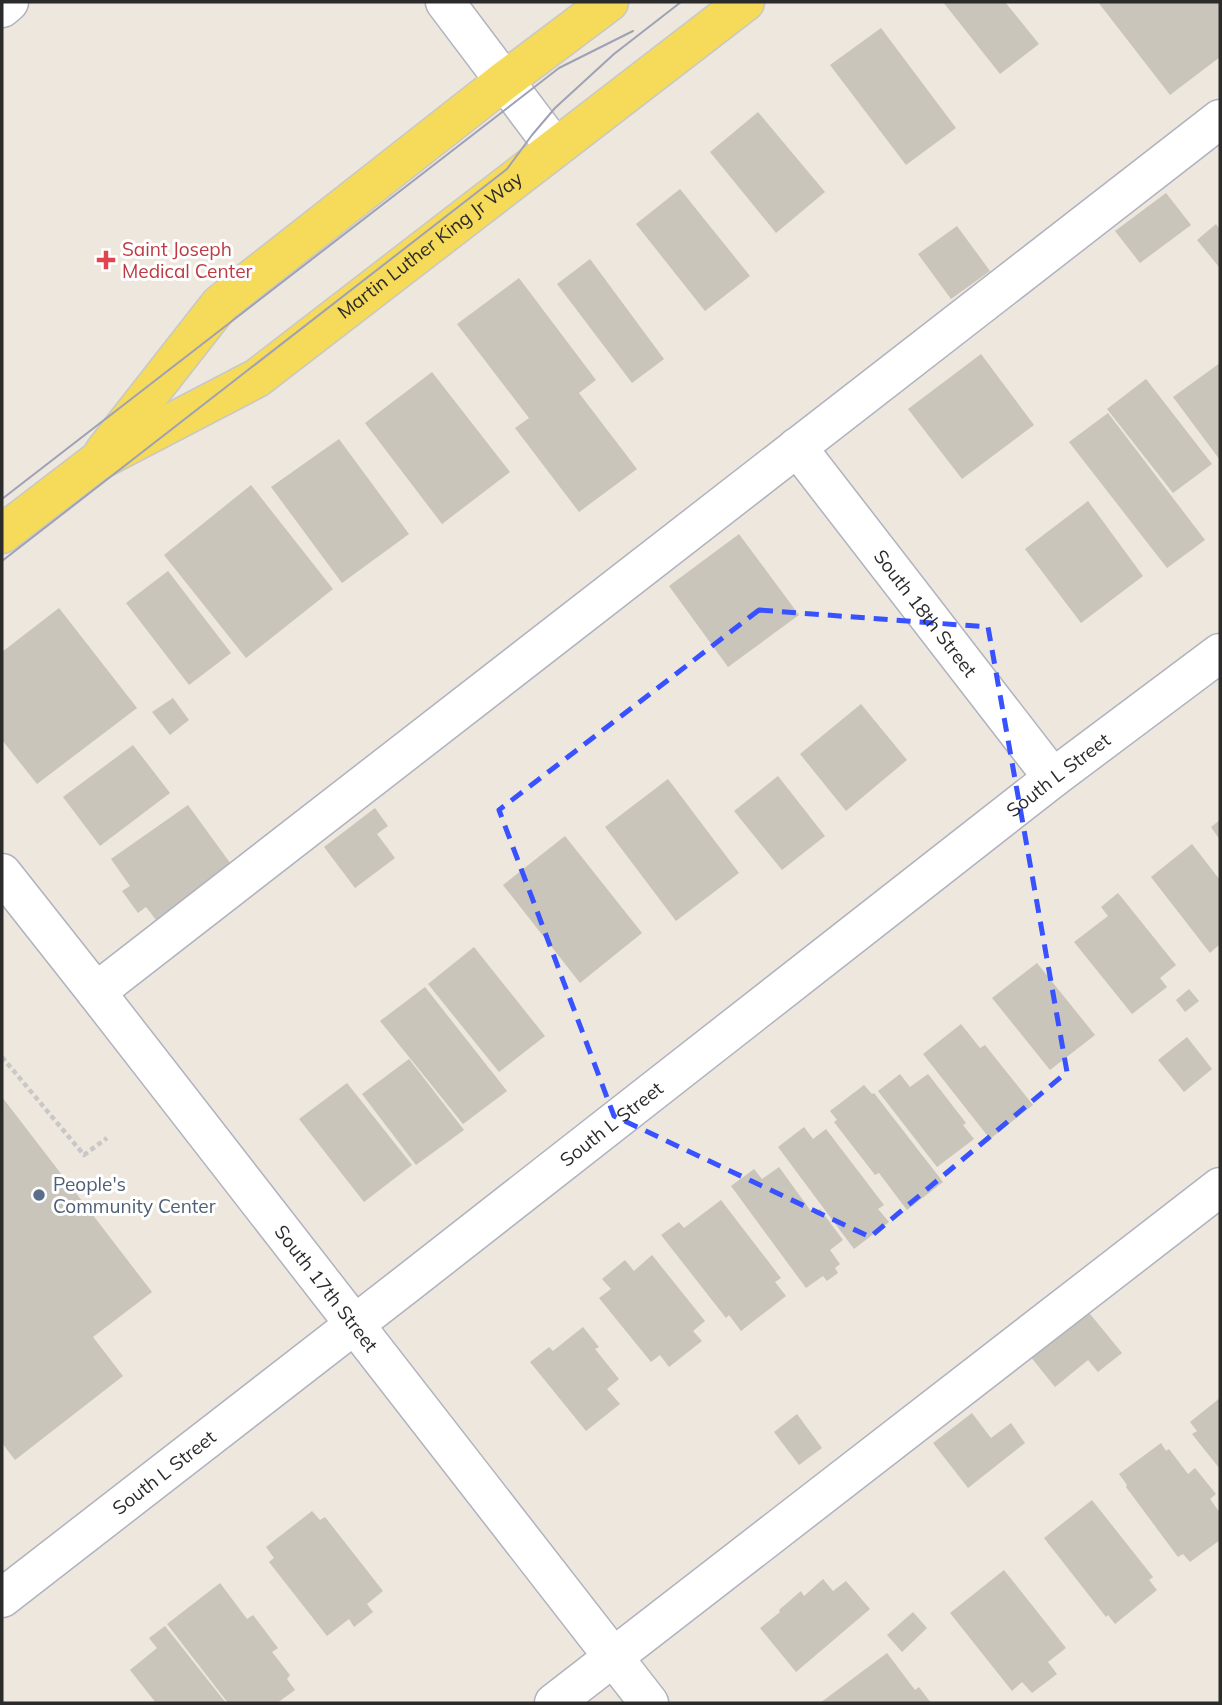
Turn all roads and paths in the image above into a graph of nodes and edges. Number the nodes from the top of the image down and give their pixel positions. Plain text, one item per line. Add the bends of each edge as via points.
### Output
1 (9, 2) edge
2 (444, 2) edge
3 (609, 2) edge
4 (745, 2) edge
5 (2, 8) edge
6 (505, 81) junction
7 (1220, 119) edge
8 (555, 148) junction
9 (797, 447) junction
10 (96, 462) junction
11 (2, 534) edge
12 (1220, 653) edge
13 (1053, 778) junction
14 (2, 873) edge
15 (96, 992) junction
16 (2, 1057) edge
17 (107, 1138) dead end
18 (1220, 1187) edge
19 (354, 1325) junction
20 (2, 1598) edge
21 (613, 1657) junction
22 (554, 1703) edge
23 (649, 1703) edge

1 - 5 street
2 - 6 street
3 - 6 main road, Martin Luther King Jr Way
4 - 8 main road, Martin Luther King Jr Way
6 - 8 street
6 - 10 main road, Martin Luther King Jr Way via 219,304
7 - 9 street
8 - 10 main road, Martin Luther King Jr Way via 257,378
9 - 13 street, South 18th Street
9 - 15 street
10 - 11 main road, Martin Luther King Jr Way
12 - 13 street, South L Street
13 - 19 street, South L Street
14 - 15 street, South 17th Street
15 - 19 street, South 17th Street
16 - 17 path via 84,1155
18 - 21 street
19 - 20 street, South L Street
19 - 21 street, South 17th Street
21 - 22 street
21 - 23 street, South 17th Street

